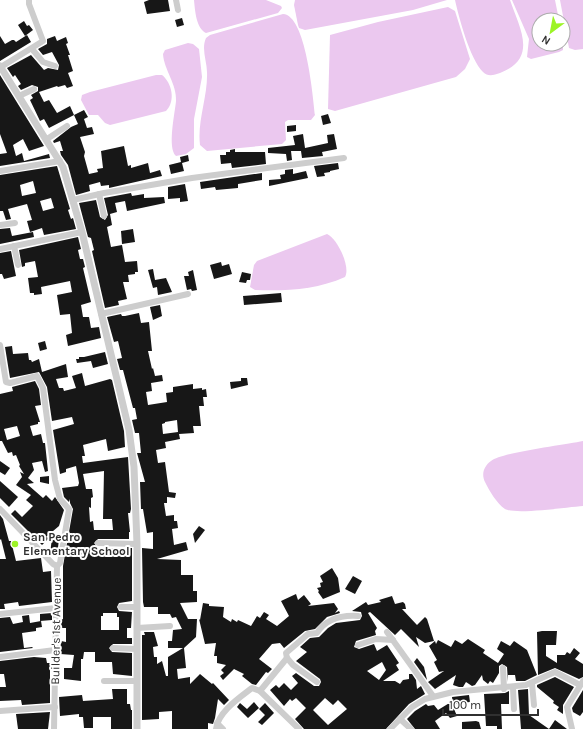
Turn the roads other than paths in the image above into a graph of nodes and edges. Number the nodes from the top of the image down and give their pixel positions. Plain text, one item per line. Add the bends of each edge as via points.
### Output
1 (29, 0) edge
2 (176, 0) edge
3 (178, 10) dead end
4 (32, 49) junction
5 (0, 66) edge
6 (55, 66) dead end
7 (34, 89) dead end
8 (19, 96) junction
9 (67, 126) dead end
10 (47, 140) junction
11 (344, 158) dead end
12 (60, 160) junction
13 (0, 171) edge
14 (99, 194) junction
15 (73, 200) junction
16 (104, 216) dead end
17 (15, 223) dead end
18 (0, 225) edge
19 (82, 232) junction
20 (14, 246) junction
21 (0, 249) edge
22 (18, 265) dead end
23 (188, 294) dead end
24 (101, 314) junction
25 (0, 346) edge
26 (1, 511) edge
27 (98, 543) dead end
28 (138, 544) junction
29 (57, 566) junction
30 (137, 606) junction
31 (120, 607) dead end
32 (56, 608) junction
33 (0, 614) edge
34 (358, 616) dead end
35 (170, 626) dead end
36 (137, 628) junction
37 (387, 632) dead end
38 (393, 640) junction
39 (358, 645) dead end
40 (113, 648) dead end
41 (137, 649) junction
42 (55, 650) junction
43 (0, 657) edge
44 (288, 658) junction
45 (504, 668) dead end
46 (104, 681) dead end
47 (136, 681) junction
48 (317, 682) dead end
49 (582, 683) edge
50 (532, 684) junction
51 (513, 688) junction
52 (504, 689) junction
53 (260, 691) junction
54 (433, 696) junction
55 (534, 705) dead end
56 (55, 707) junction
57 (514, 709) dead end
58 (0, 711) edge
59 (400, 719) junction
60 (216, 726) edge
61 (54, 729) edge
62 (137, 729) edge
63 (223, 729) edge
64 (300, 729) edge
65 (390, 729) edge
66 (410, 729) edge
67 (572, 729) edge

1 - 4 street via 28,4 43,39
2 - 3 street
4 - 5 street
4 - 6 street via 43,62
5 - 8 street
7 - 8 street
8 - 10 street
9 - 10 street
10 - 12 street
11 - 14 street via 192,178
12 - 13 street
12 - 15 street
14 - 15 street
14 - 16 street
15 - 19 street
17 - 18 street
19 - 20 street
19 - 24 street
20 - 21 street
20 - 22 street
23 - 24 street
24 - 28 street via 129,430 134,467
25 - 29 street via 6,382 38,376 43,388 55,480 60,499 69,510 60,563
26 - 29 street, Builder's 1st Avenue
27 - 28 street
28 - 30 street
29 - 32 street, Builder's 1st Avenue
30 - 31 street
30 - 36 street
32 - 33 street
32 - 42 street, Builder's 1st Avenue
34 - 44 street via 343,615 325,623 317,633 308,634 289,649 286,653
35 - 36 street
36 - 41 street
37 - 38 street
38 - 39 street via 376,639
38 - 54 street
40 - 41 street
41 - 47 street
42 - 43 street
42 - 56 street, Builder's 1st Avenue
44 - 48 street via 293,665
44 - 53 street
45 - 52 street
46 - 47 street
47 - 62 street
49 - 50 street via 557,672 547,674
49 - 67 street via 567,707
50 - 51 street
50 - 55 street
51 - 52 street
51 - 57 street
52 - 54 street via 463,691
53 - 60 street via 252,688 233,704
53 - 64 street
54 - 59 street via 412,707
56 - 58 street
56 - 61 street, Builder's 1st Avenue
59 - 65 street
59 - 66 street
60 - 63 street

